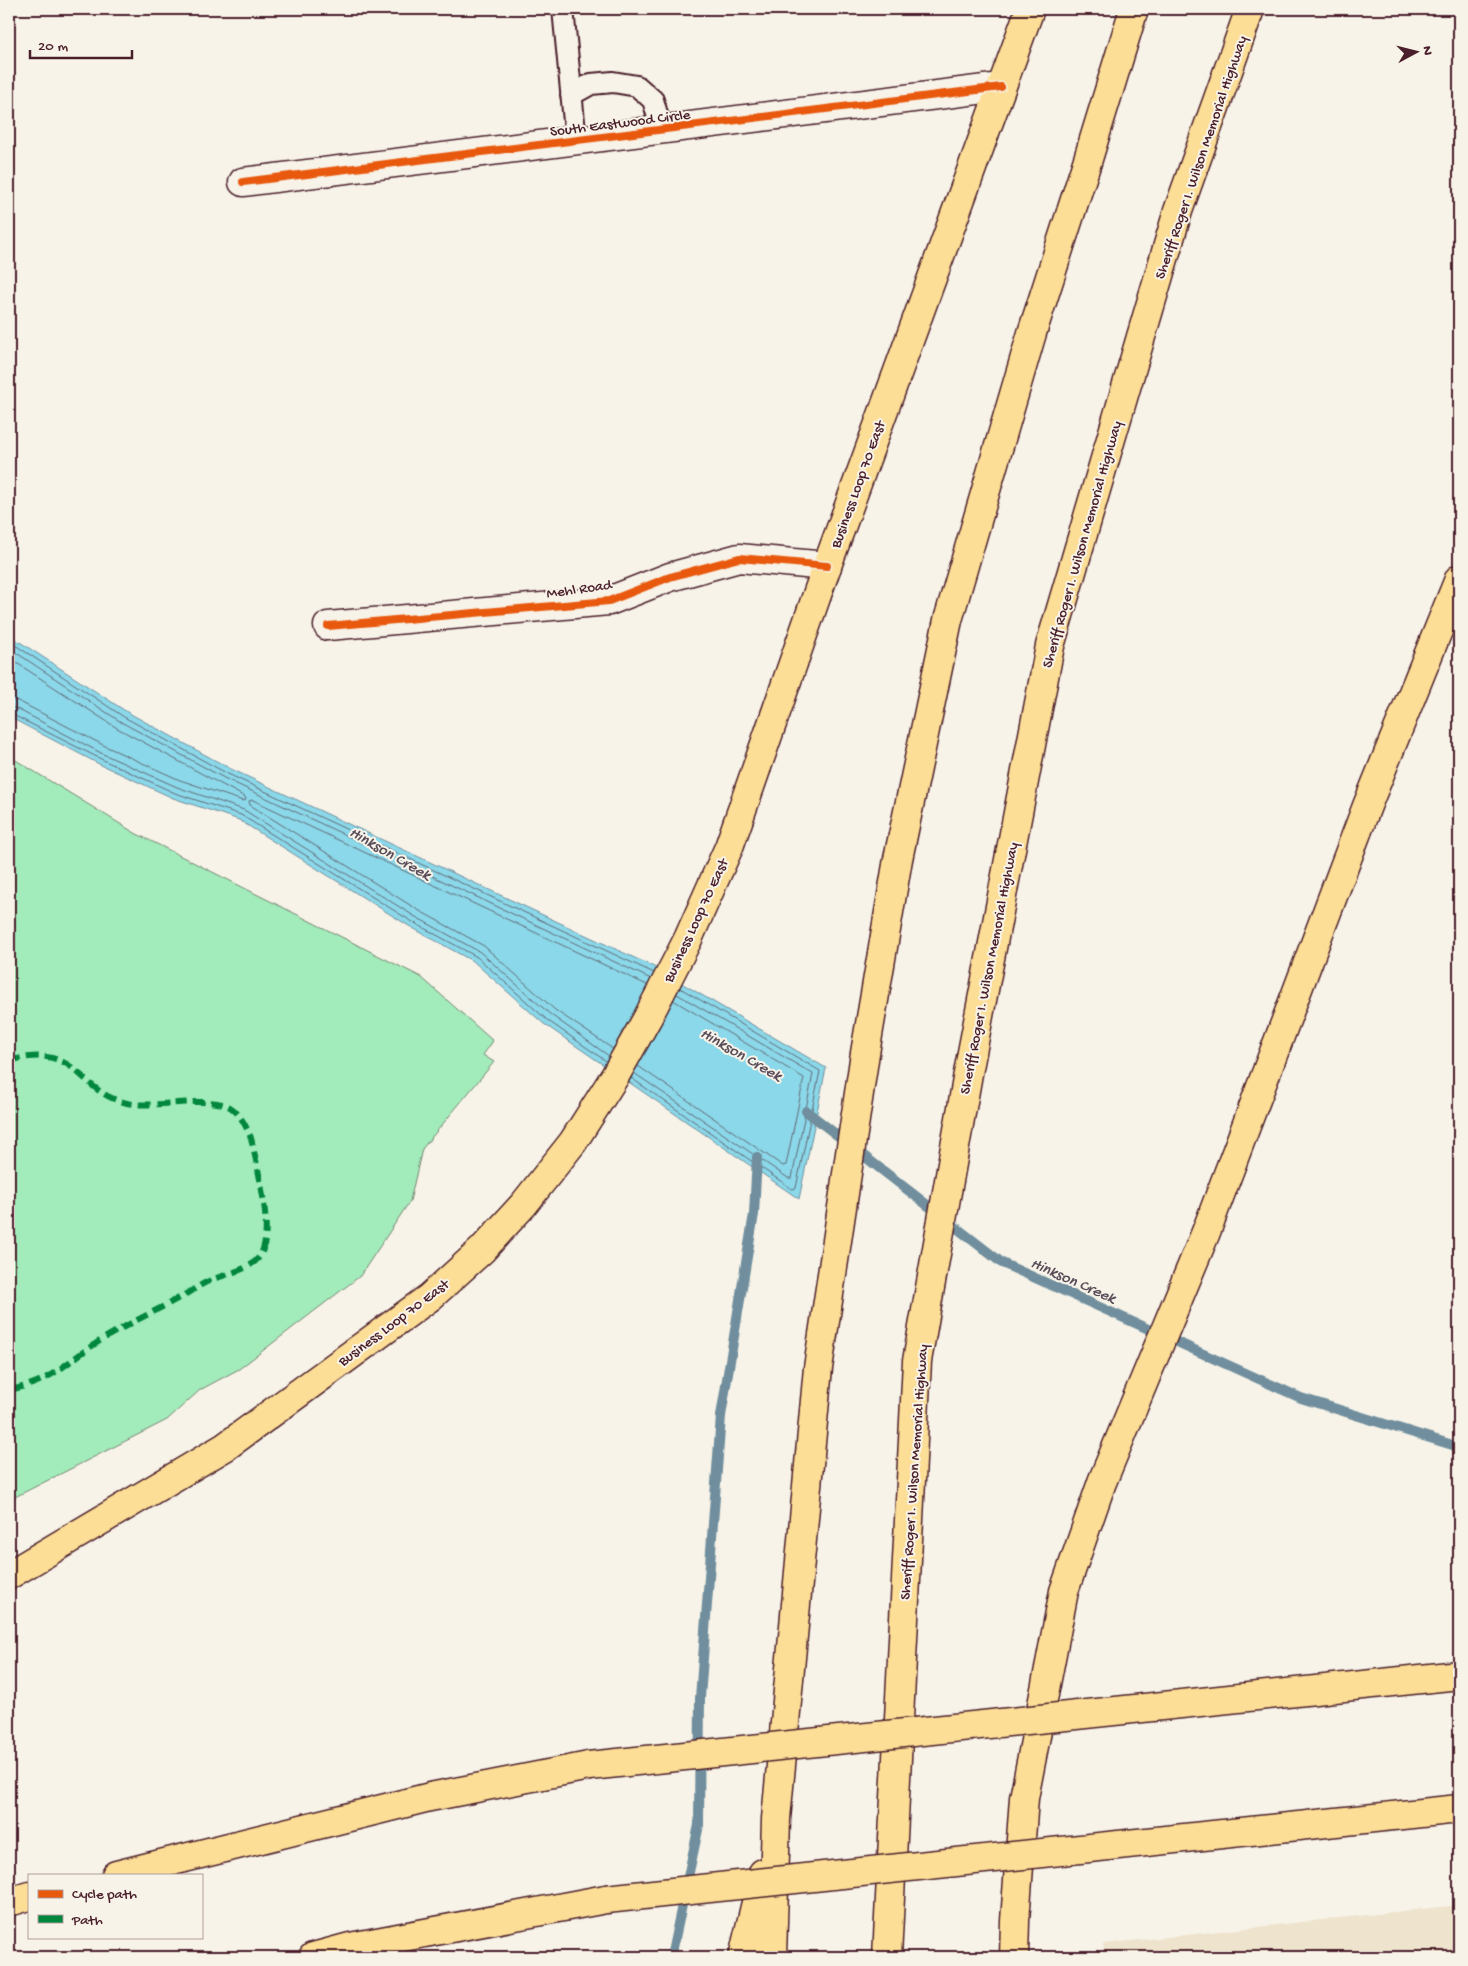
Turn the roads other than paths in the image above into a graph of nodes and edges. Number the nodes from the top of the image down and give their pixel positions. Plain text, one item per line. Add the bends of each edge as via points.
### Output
1 (563, 9) edge
2 (1030, 9) edge
3 (1134, 9) edge
4 (1250, 9) edge
5 (1001, 87) junction
6 (570, 95) junction
7 (662, 130) junction
8 (576, 142) junction
9 (243, 182) dead end
10 (827, 566) junction
11 (1459, 579) edge
12 (328, 626) dead end
13 (9, 1576) edge
14 (1459, 1675) edge
15 (1459, 1809) edge
16 (776, 1818) junction
17 (120, 1874) edge
18 (28, 1896) edge
19 (9, 1902) edge
20 (313, 1957) edge
21 (743, 1957) edge
22 (772, 1957) edge
23 (887, 1957) edge
24 (1014, 1957) edge

1 - 6 lane
2 - 5 main road, Business Loop 70 East
3 - 16 main road via 1032,333 948,620 898,859 818,1368
4 - 23 main road, Sheriff Roger I. Wilson Memorial Highway via 1178,211 1050,646 969,1068 918,1361
5 - 7 street, South Eastwood Circle
5 - 10 main road, Business Loop 70 East
6 - 7 lane via 591,84 613,82 637,86 653,100
6 - 8 lane
7 - 8 street, South Eastwood Circle
8 - 9 street, South Eastwood Circle
10 - 12 street, Mehl Road via 739,558 670,577 609,601
10 - 13 main road, Business Loop 70 East via 729,847 688,939 616,1076 573,1142 524,1204 482,1250 430,1297 225,1447
11 - 24 main road via 1367,806 1206,1232 1102,1482 1064,1591 1024,1798
14 - 17 main road, bridge via 589,1766 430,1797
15 - 20 main road, bridge via 606,1899 350,1947
16 - 21 main road
16 - 22 main road
18 - 19 main road

